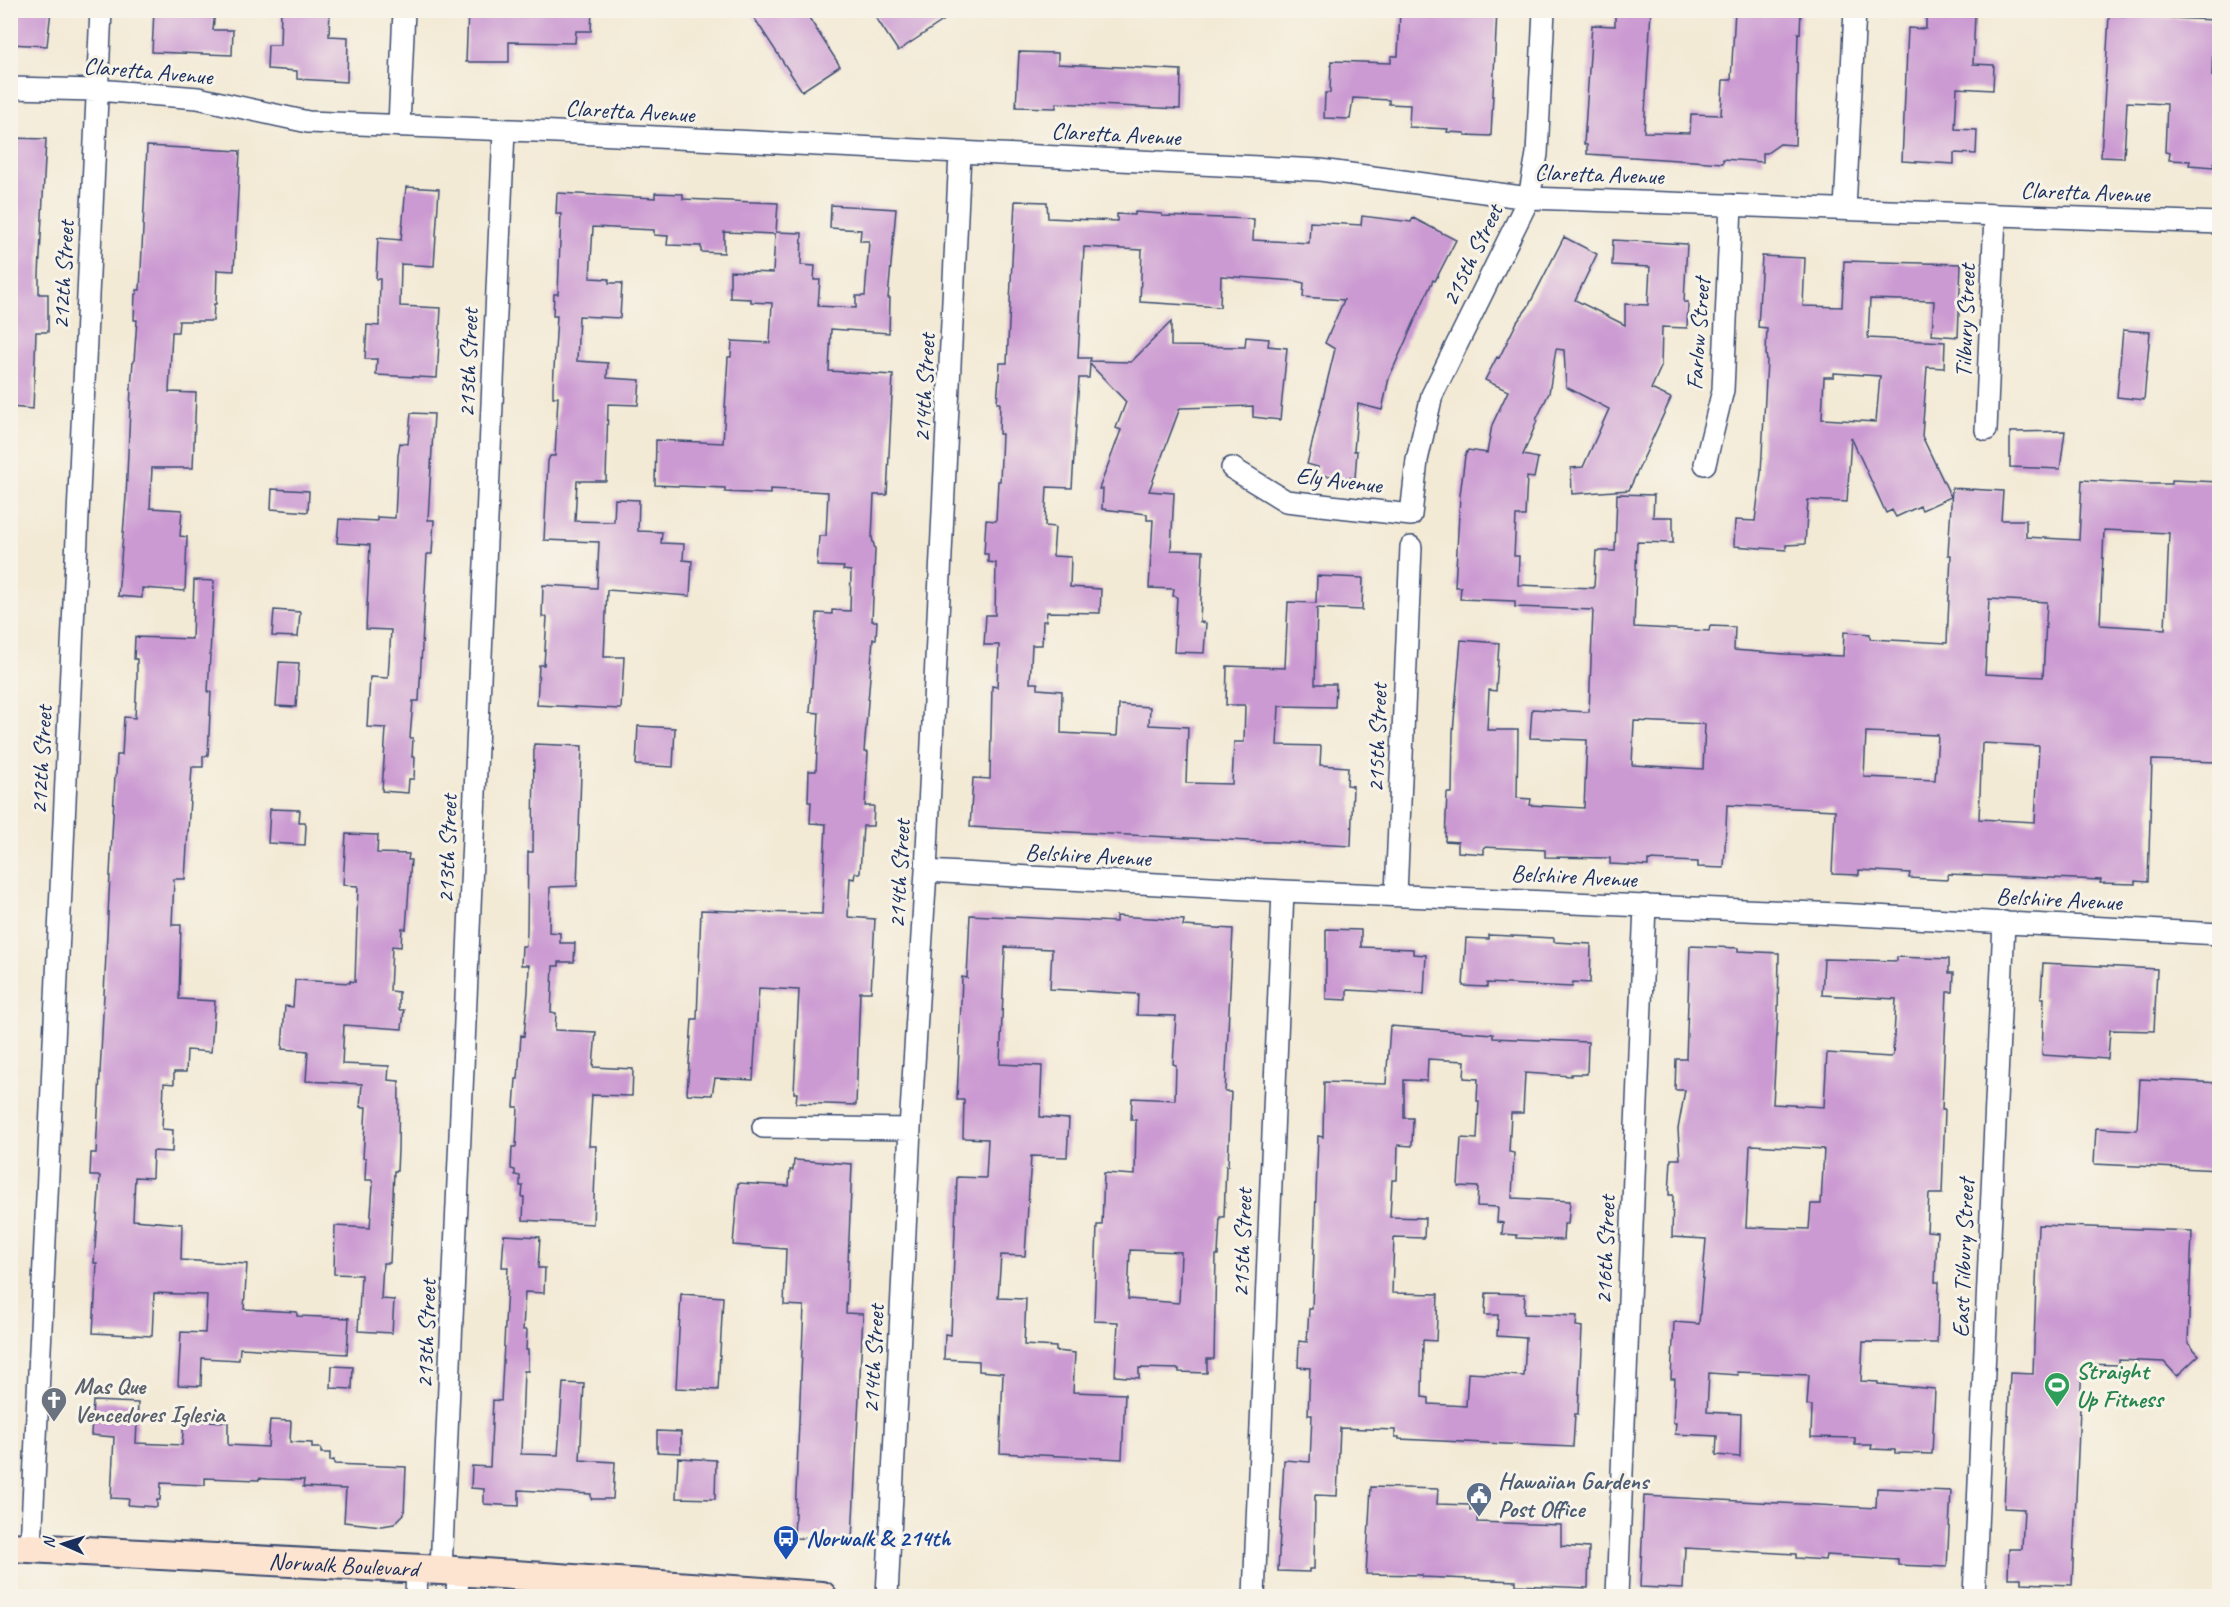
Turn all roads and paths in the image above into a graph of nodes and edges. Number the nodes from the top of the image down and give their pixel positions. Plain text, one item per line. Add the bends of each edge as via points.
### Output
1 (101, 10) edge
2 (404, 10) edge
3 (1544, 10) edge
4 (1855, 10) edge
5 (10, 88) edge
6 (97, 90) junction
7 (399, 126) junction
8 (504, 130) junction
9 (960, 153) junction
10 (1529, 198) junction
11 (1731, 205) junction
12 (1845, 209) junction
13 (1995, 215) junction
14 (2220, 223) edge
15 (1986, 430) dead end
16 (1705, 464) dead end
17 (1232, 468) dead end
18 (1412, 515) joint
19 (1410, 547) dead end
20 (926, 871) junction
21 (1283, 891) junction
22 (1396, 894) junction
23 (1645, 905) junction
24 (2004, 922) junction
25 (2220, 934) edge
26 (763, 1127) dead end
27 (910, 1129) junction
28 (21, 1548) edge
29 (443, 1576) edge
30 (416, 1596) edge
31 (822, 1596) edge
32 (887, 1596) edge
33 (1254, 1596) edge
34 (1617, 1596) edge
35 (1974, 1596) edge

1 - 6 street, 212th Street
2 - 7 street
3 - 10 street, 215th Street via 1537,154
4 - 12 street
5 - 6 street, Claretta Avenue
6 - 7 street, Claretta Avenue via 198,98 308,122
6 - 28 street, 212th Street
7 - 8 street, Claretta Avenue
8 - 9 street, Claretta Avenue
8 - 29 street, 213th Street
9 - 10 street, Claretta Avenue via 1320,171
9 - 20 street, 214th Street
10 - 11 street, Claretta Avenue
10 - 18 street, 215th Street via 1432,395 1417,460
11 - 12 street, Claretta Avenue
11 - 16 street, Farlow Street via 1723,390
12 - 13 street, Claretta Avenue
13 - 14 street, Claretta Avenue
13 - 15 street, Tilbury Street
17 - 18 street, Ely Avenue via 1286,501
19 - 22 street, 215th Street
20 - 21 street, Belshire Avenue
20 - 27 street, 214th Street
21 - 22 street, Belshire Avenue
21 - 33 street, 215th Street
22 - 23 street, Belshire Avenue
23 - 24 street, Belshire Avenue
23 - 34 street, 216th Street
24 - 25 street, Belshire Avenue
24 - 35 street, East Tilbury Street
26 - 27 street
27 - 32 street, 214th Street
28 - 29 main road, Norwalk Boulevard
29 - 30 street, 213th Street
29 - 31 main road, Norwalk Boulevard

